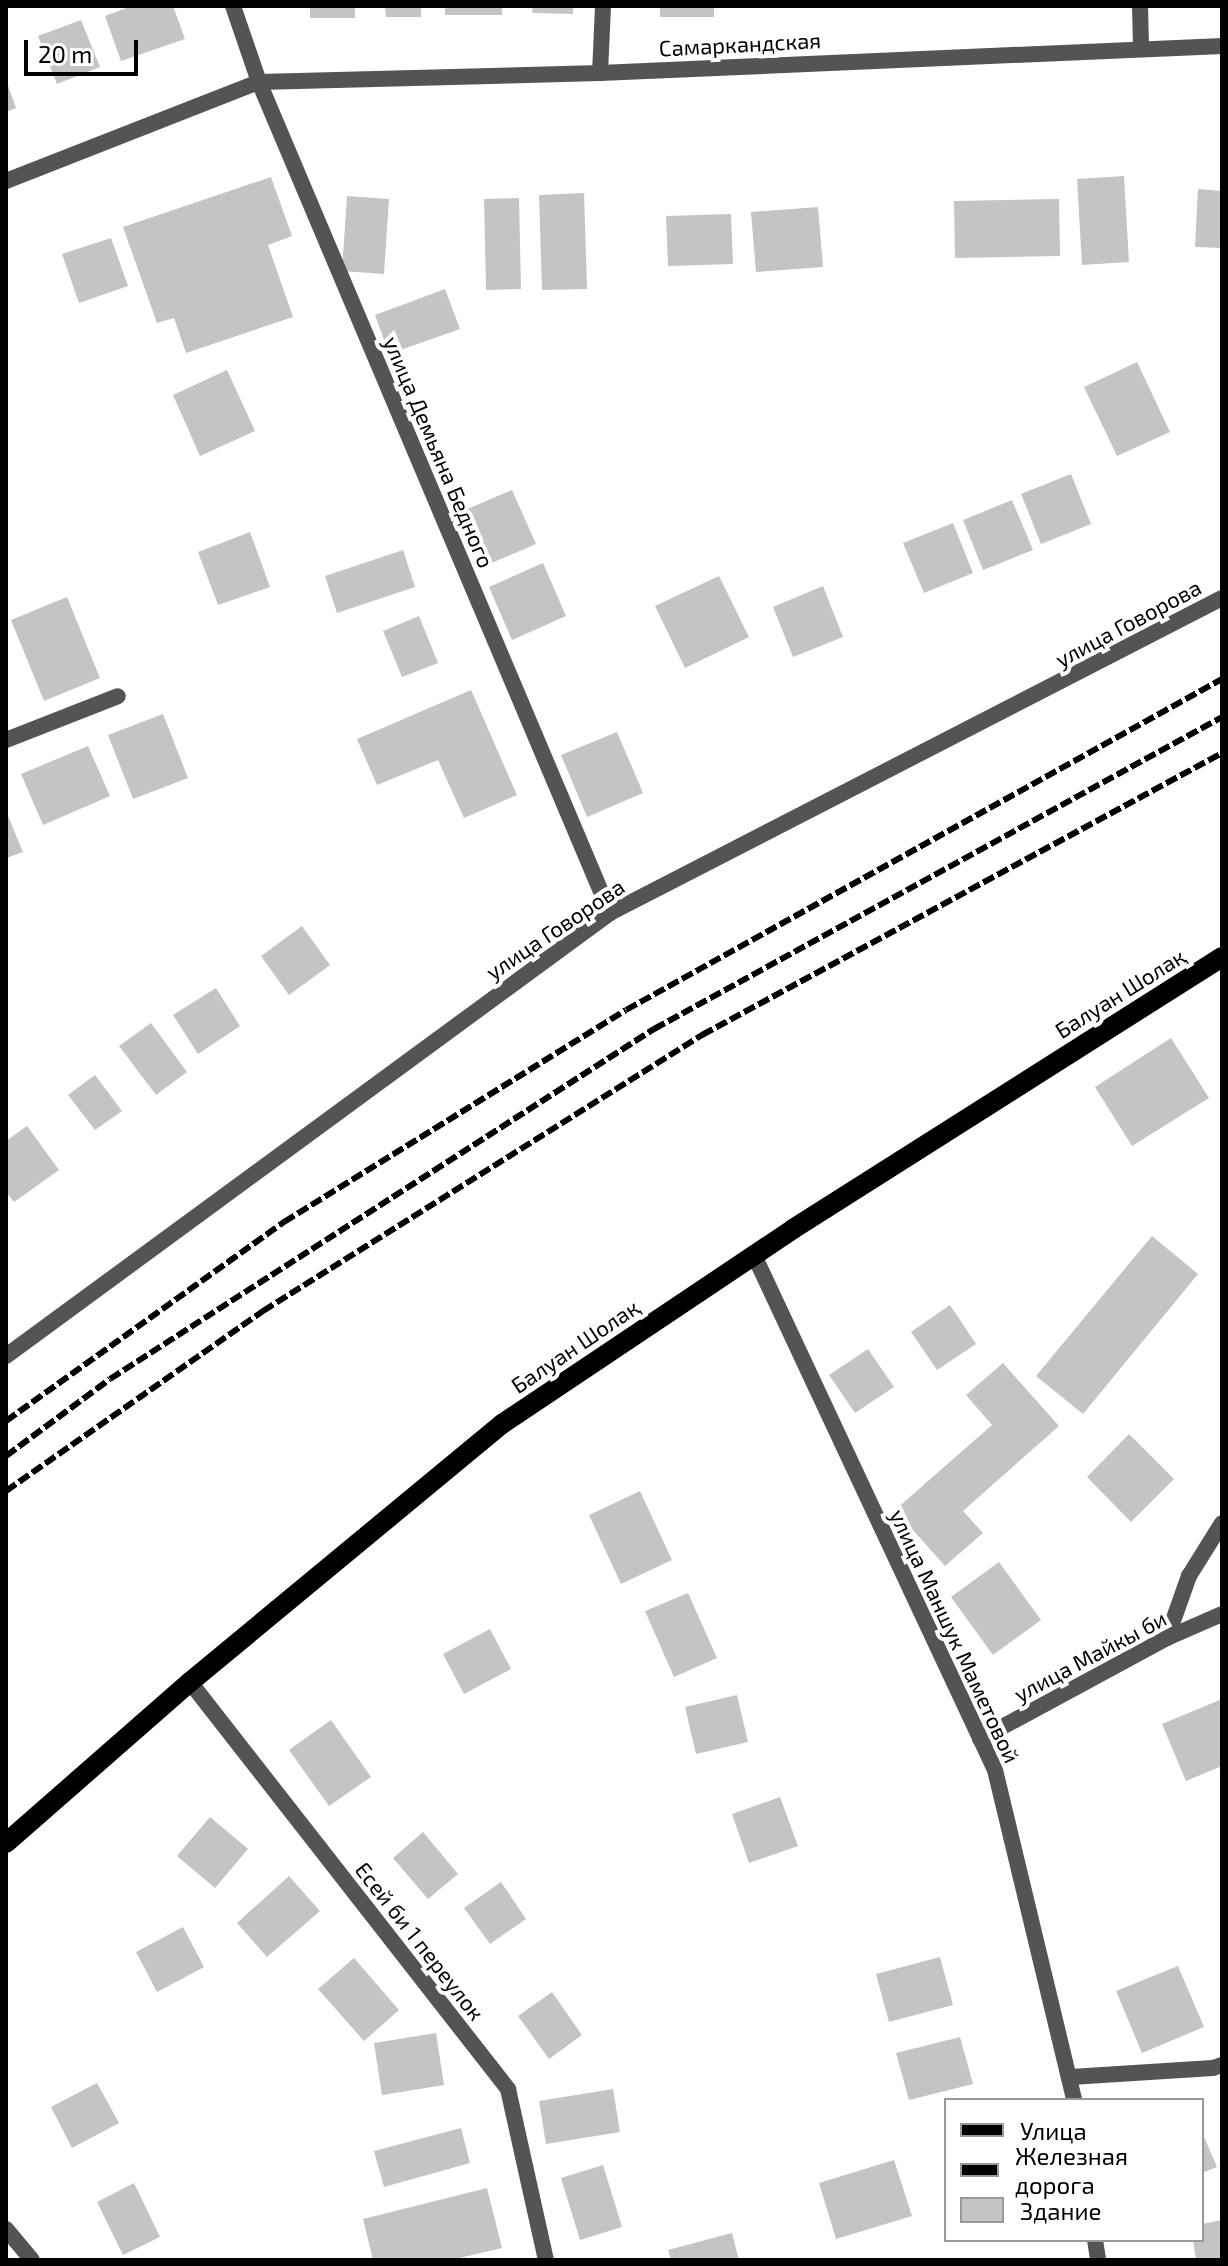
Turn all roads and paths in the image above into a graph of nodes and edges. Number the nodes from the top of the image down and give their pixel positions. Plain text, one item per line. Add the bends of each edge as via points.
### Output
1 (233, 6) edge
2 (603, 6) edge
3 (1140, 6) edge
4 (1222, 46) edge
5 (1141, 48) junction
6 (600, 73) junction
7 (259, 82) junction
8 (6, 181) edge
9 (1222, 598) edge
10 (118, 696) dead end
11 (6, 740) edge
12 (610, 913) junction
13 (1222, 957) edge
14 (754, 1255) junction
15 (6, 1356) edge
16 (1222, 1523) edge
17 (1222, 1614) edge
18 (1167, 1638) junction
19 (190, 1682) junction
20 (980, 1739) junction
21 (6, 1843) edge
22 (1222, 2065) edge
23 (1071, 2077) junction
24 (1074, 2098) edge
25 (6, 2229) edge
26 (32, 2260) edge
27 (546, 2260) edge

1 - 7 street, улица Демьяна Бедного
2 - 6 street
3 - 5 street
4 - 5 street, Самаркандская
5 - 6 street, Самаркандская
6 - 7 street, Самаркандская
7 - 8 street, Самаркандская
7 - 12 street, улица Демьяна Бедного
9 - 12 street, улица Говорова
10 - 11 street
12 - 15 street, улица Говорова
13 - 14 main road, Балуан Шолақ
14 - 19 main road, Балуан Шолақ via 502,1424
14 - 20 street, улица Маншук Маметовой
16 - 18 street via 1189,1576
17 - 18 street, улица Майкы би
18 - 20 street, улица Майкы би
19 - 21 main road, Балуан Шолақ
19 - 27 street, Есей би 1 переулок via 508,2089
20 - 23 street, улица Маншук Маметовой via 995,1770
22 - 23 street
23 - 24 street, улица Маншук Маметовой
25 - 26 street

